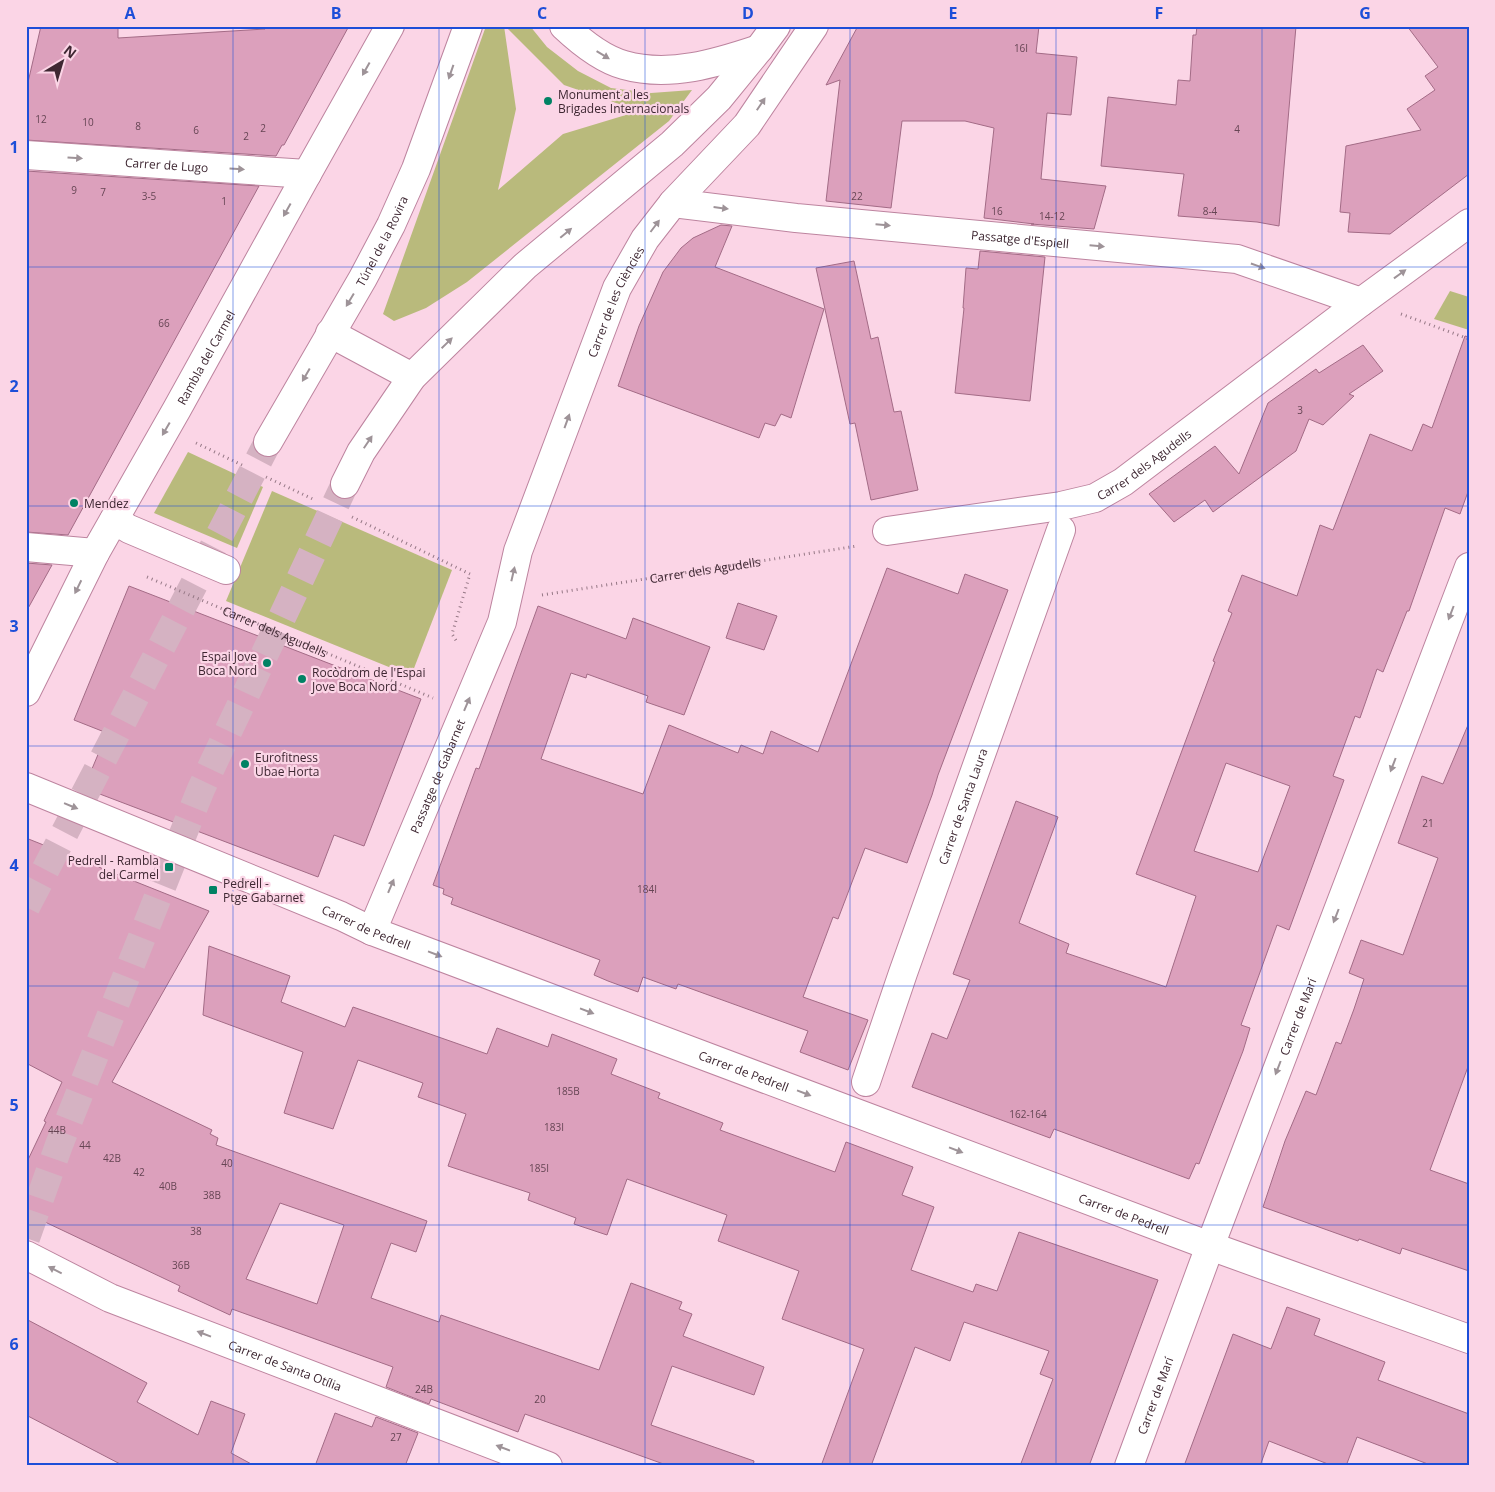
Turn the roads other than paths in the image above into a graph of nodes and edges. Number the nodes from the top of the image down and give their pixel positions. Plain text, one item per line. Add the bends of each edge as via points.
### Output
1 (390, 26) edge
2 (468, 26) edge
3 (564, 26) edge
4 (776, 26) edge
5 (814, 26) edge
6 (759, 49) junction
7 (26, 155) edge
8 (307, 174) junction
9 (673, 203) junction
10 (1469, 224) edge
11 (1361, 302) junction
12 (330, 333) junction
13 (412, 377) junction
14 (268, 442) tunnel mouth
15 (344, 484) tunnel mouth
16 (114, 520) junction
17 (1060, 530) dead end
18 (887, 531) dead end
19 (26, 547) edge
20 (95, 553) junction
21 (1469, 567) edge
22 (226, 570) dead end
23 (502, 622) joint
24 (26, 692) edge
25 (26, 787) edge
26 (372, 931) junction
27 (866, 1082) dead end
28 (1210, 1246) junction
29 (26, 1255) edge
30 (1469, 1339) edge
31 (548, 1466) edge
32 (1129, 1466) edge

1 -> 8 street, Rambla del Carmel
2 -> 12 street, Túnel de la Rovira via 416,169 391,225
3 -> 6 street via 609,59 640,69 658,70 721,62
4 - 6 street
9 -> 5 street, Carrer de les Ciències via 747,125
13 -> 6 street via 526,266 672,144 719,98
7 -> 8 street, Carrer de Lugo
8 -> 16 street, Rambla del Carmel
9 -> 11 street, Passatge d'Espiell via 796,218 1237,259
23 -> 9 street, Carrer de les Ciències via 518,551 617,288 645,239
11 -> 10 street, Carrer dels Agudells
11 - 18 street, Carrer dels Agudells via 1123,482 1096,498
12 - 13 street
12 -> 14 street, Túnel de la Rovira
15 -> 13 street via 361,452
16 - 20 street, Rambla del Carmel
16 - 22 street
17 - 27 street, Carrer de Santa Laura
19 - 20 street
20 -> 24 street, Rambla del Carmel
21 -> 28 street, Carrer de Marí
26 -> 23 street, Passatge de Gabarnet
25 -> 26 street, Carrer de Pedrell
26 -> 28 street, Carrer de Pedrell
28 - 30 street, Carrer de Pedrell
28 - 32 street, Carrer de Marí
31 -> 29 street, Carrer de Santa Otília via 110,1298

